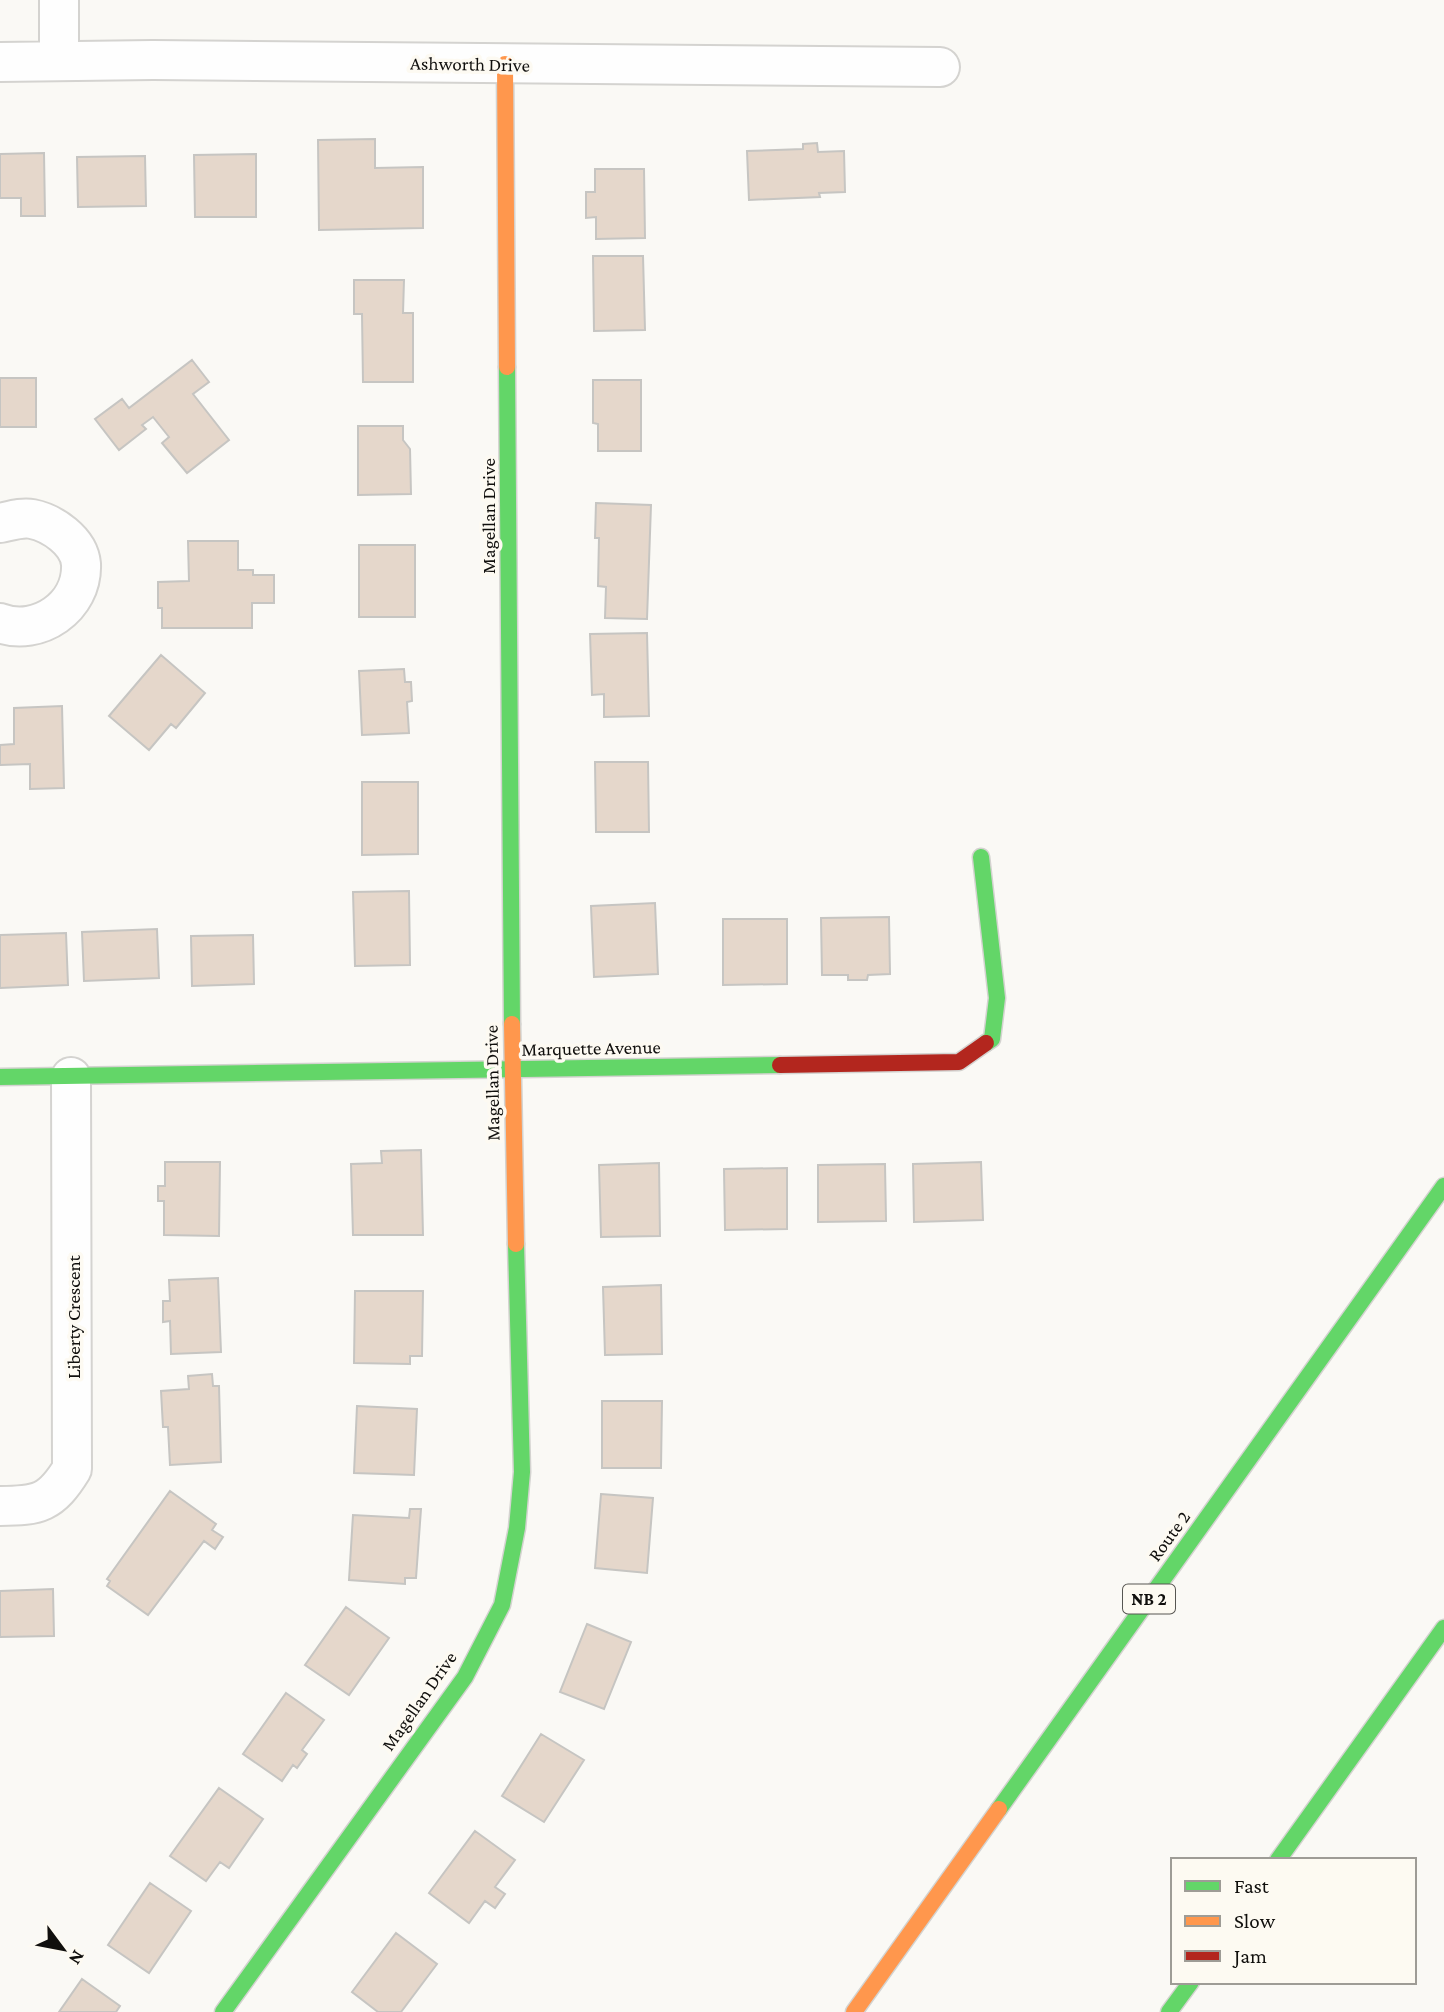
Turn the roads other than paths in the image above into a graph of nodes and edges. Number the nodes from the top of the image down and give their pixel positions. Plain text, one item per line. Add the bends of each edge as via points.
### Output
1 (59, 0) edge
2 (59, 61) junction
3 (0, 62) edge
4 (505, 64) junction
5 (940, 67) dead end
6 (0, 523) edge
7 (0, 623) edge
8 (981, 858) dead end
9 (512, 1071) junction
10 (0, 1077) edge
11 (71, 1077) junction
12 (1444, 1186) edge
13 (0, 1506) edge
14 (1444, 1628) edge
15 (1279, 1858) edge
16 (1190, 1984) edge
17 (223, 2012) edge
18 (854, 2012) edge
19 (1169, 2012) edge

1 - 2 street
2 - 3 street, Ashworth Drive
2 - 4 street, Ashworth Drive
4 - 5 street, Ashworth Drive
4 - 9 main road, Magellan Drive
6 - 7 street via 31,518 49,526 64,534 81,563 75,591 61,611 41,625
8 - 9 main road, Marquette Avenue via 997,998 992,1039 959,1062
9 - 11 main road, Marquette Avenue
9 - 17 main road, Magellan Drive via 523,1472 502,1605 465,1677
10 - 11 main road, Marquette Avenue
11 - 13 street, Liberty Crescent via 72,1469 57,1493 33,1506
12 - 18 main road, Route 2 / NB 2
14 - 15 main road
16 - 19 main road

